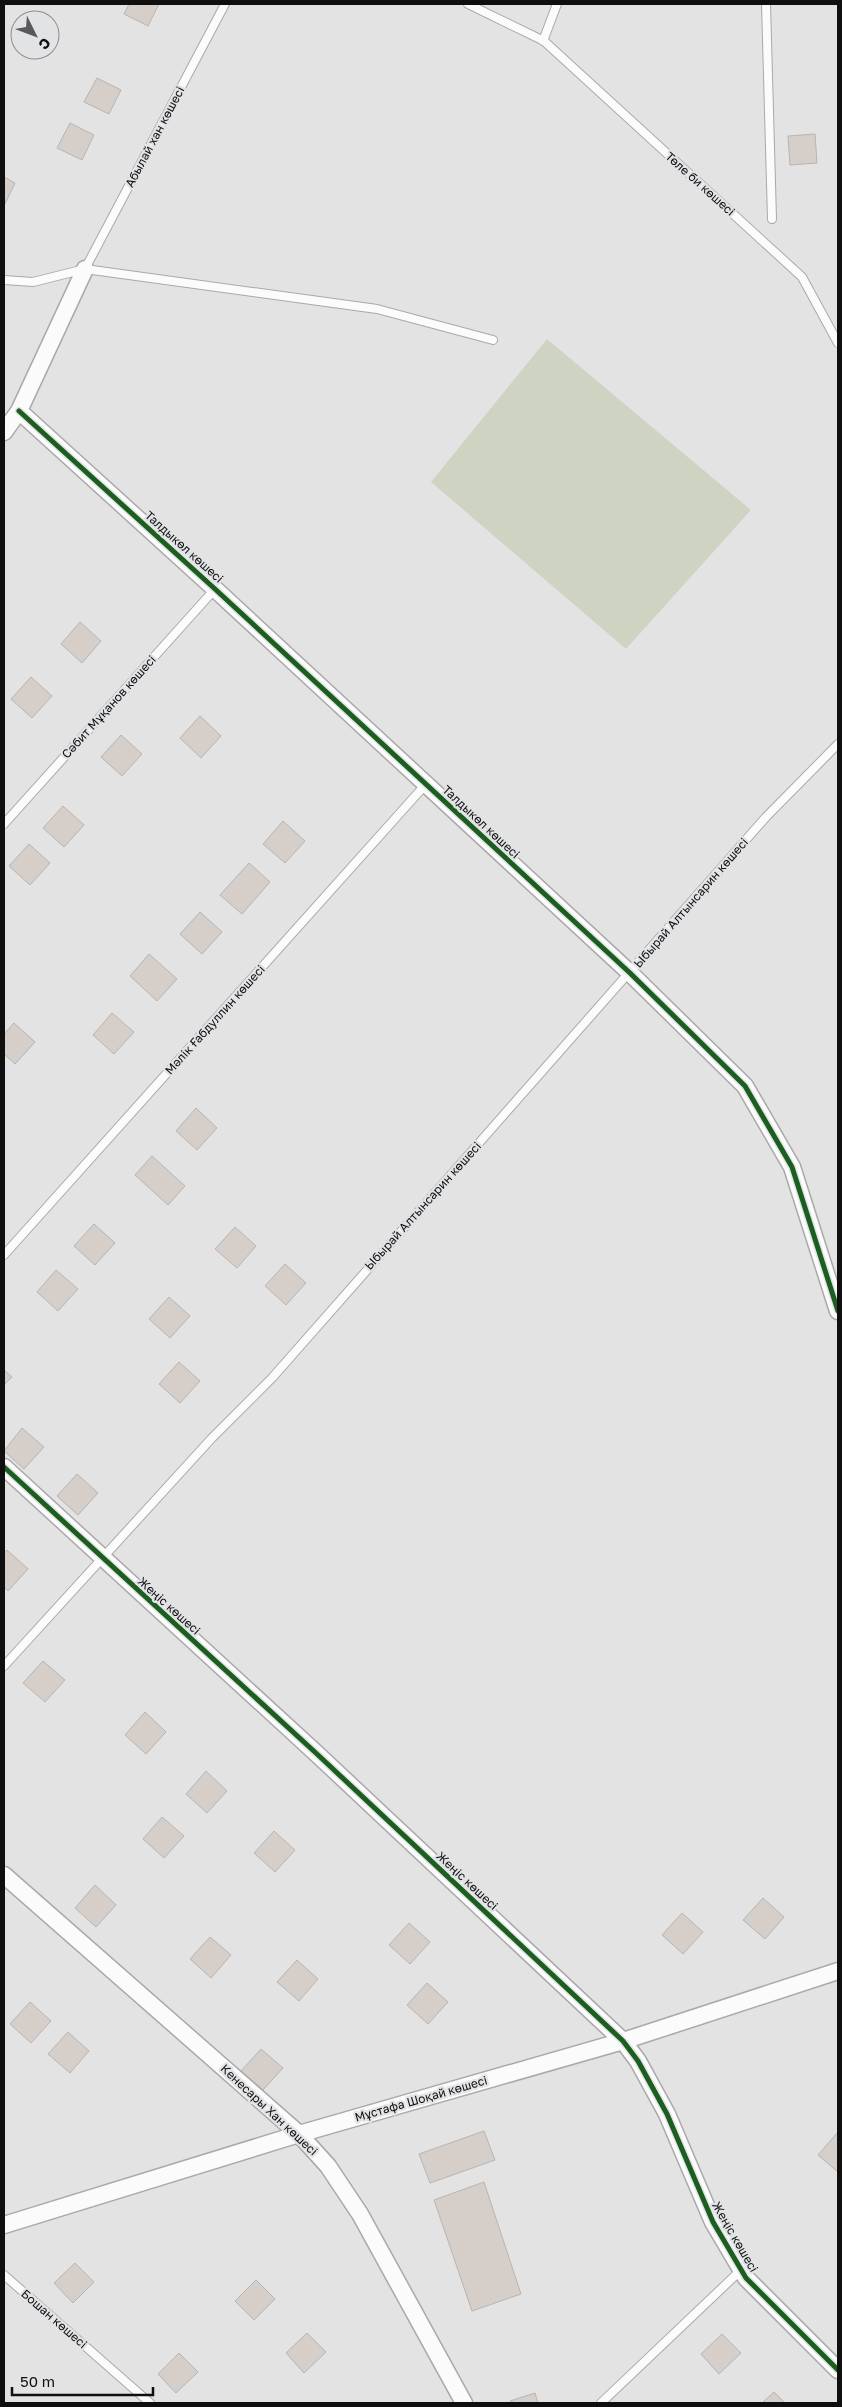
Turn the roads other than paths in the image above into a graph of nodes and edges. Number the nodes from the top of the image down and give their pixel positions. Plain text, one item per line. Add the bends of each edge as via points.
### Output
1 (225, 4) edge
2 (468, 4) edge
3 (557, 4) edge
4 (766, 4) edge
5 (543, 41) junction
6 (772, 219) dead end
7 (85, 269) junction
8 (4, 280) edge
9 (493, 340) dead end
10 (838, 343) edge
11 (19, 411) junction
12 (4, 432) edge
13 (215, 589) junction
14 (838, 744) edge
15 (426, 784) junction
16 (4, 824) edge
17 (630, 973) junction
18 (4, 1255) edge
19 (838, 1311) edge
20 (4, 1467) edge
21 (103, 1558) junction
22 (4, 1666) edge
23 (4, 1875) edge
24 (838, 1971) edge
25 (623, 2041) junction
26 (299, 2134) junction
27 (4, 2225) edge
28 (741, 2270) junction
29 (4, 2275) edge
30 (838, 2370) edge
31 (150, 2403) edge
32 (464, 2403) edge
33 (601, 2403) edge

1 - 7 lane, Абылай хан көшесі
2 - 5 lane, Төле би көшесі
3 - 5 lane
4 - 6 lane
5 - 10 lane, Төле би көшесі via 802,278
7 - 8 lane via 33,282
7 - 9 lane via 377,309
7 - 11 street
11 - 12 street
11 - 13 street, Талдыкөл көшесі
13 - 15 street, Талдыкөл көшесі
13 - 16 lane, Сәбит Мұқанов көшесі
14 - 17 lane, Ыбырай Алтынсарин көшесі via 766,817
15 - 17 street, Талдыкөл көшесі
15 - 18 lane, Мәлік Ғабдуллин көшесі
17 - 19 street, Талдыкөл көшесі via 745,1086 792,1167
17 - 21 lane, Ыбырай Алтынсарин көшесі via 272,1378 211,1439
20 - 21 street, Жеңіс көшесі
21 - 22 lane, Ыбырай Алтынсарин көшесі
21 - 25 street, Жеңіс көшесі
23 - 26 street, Кенесары Хан көшесі
24 - 25 street, Мұстафа Шоқай көшесі
25 - 26 street, Мұстафа Шоқай көшесі
25 - 28 street, Жеңіс көшесі via 638,2061 667,2114 713,2222
26 - 27 street, Мұстафа Шоқай көшесі
26 - 32 street, Кенесары Хан көшесі via 328,2166 360,2214
28 - 30 street, Жеңіс көшесі
28 - 33 lane
29 - 31 lane, Бошан көшесі

